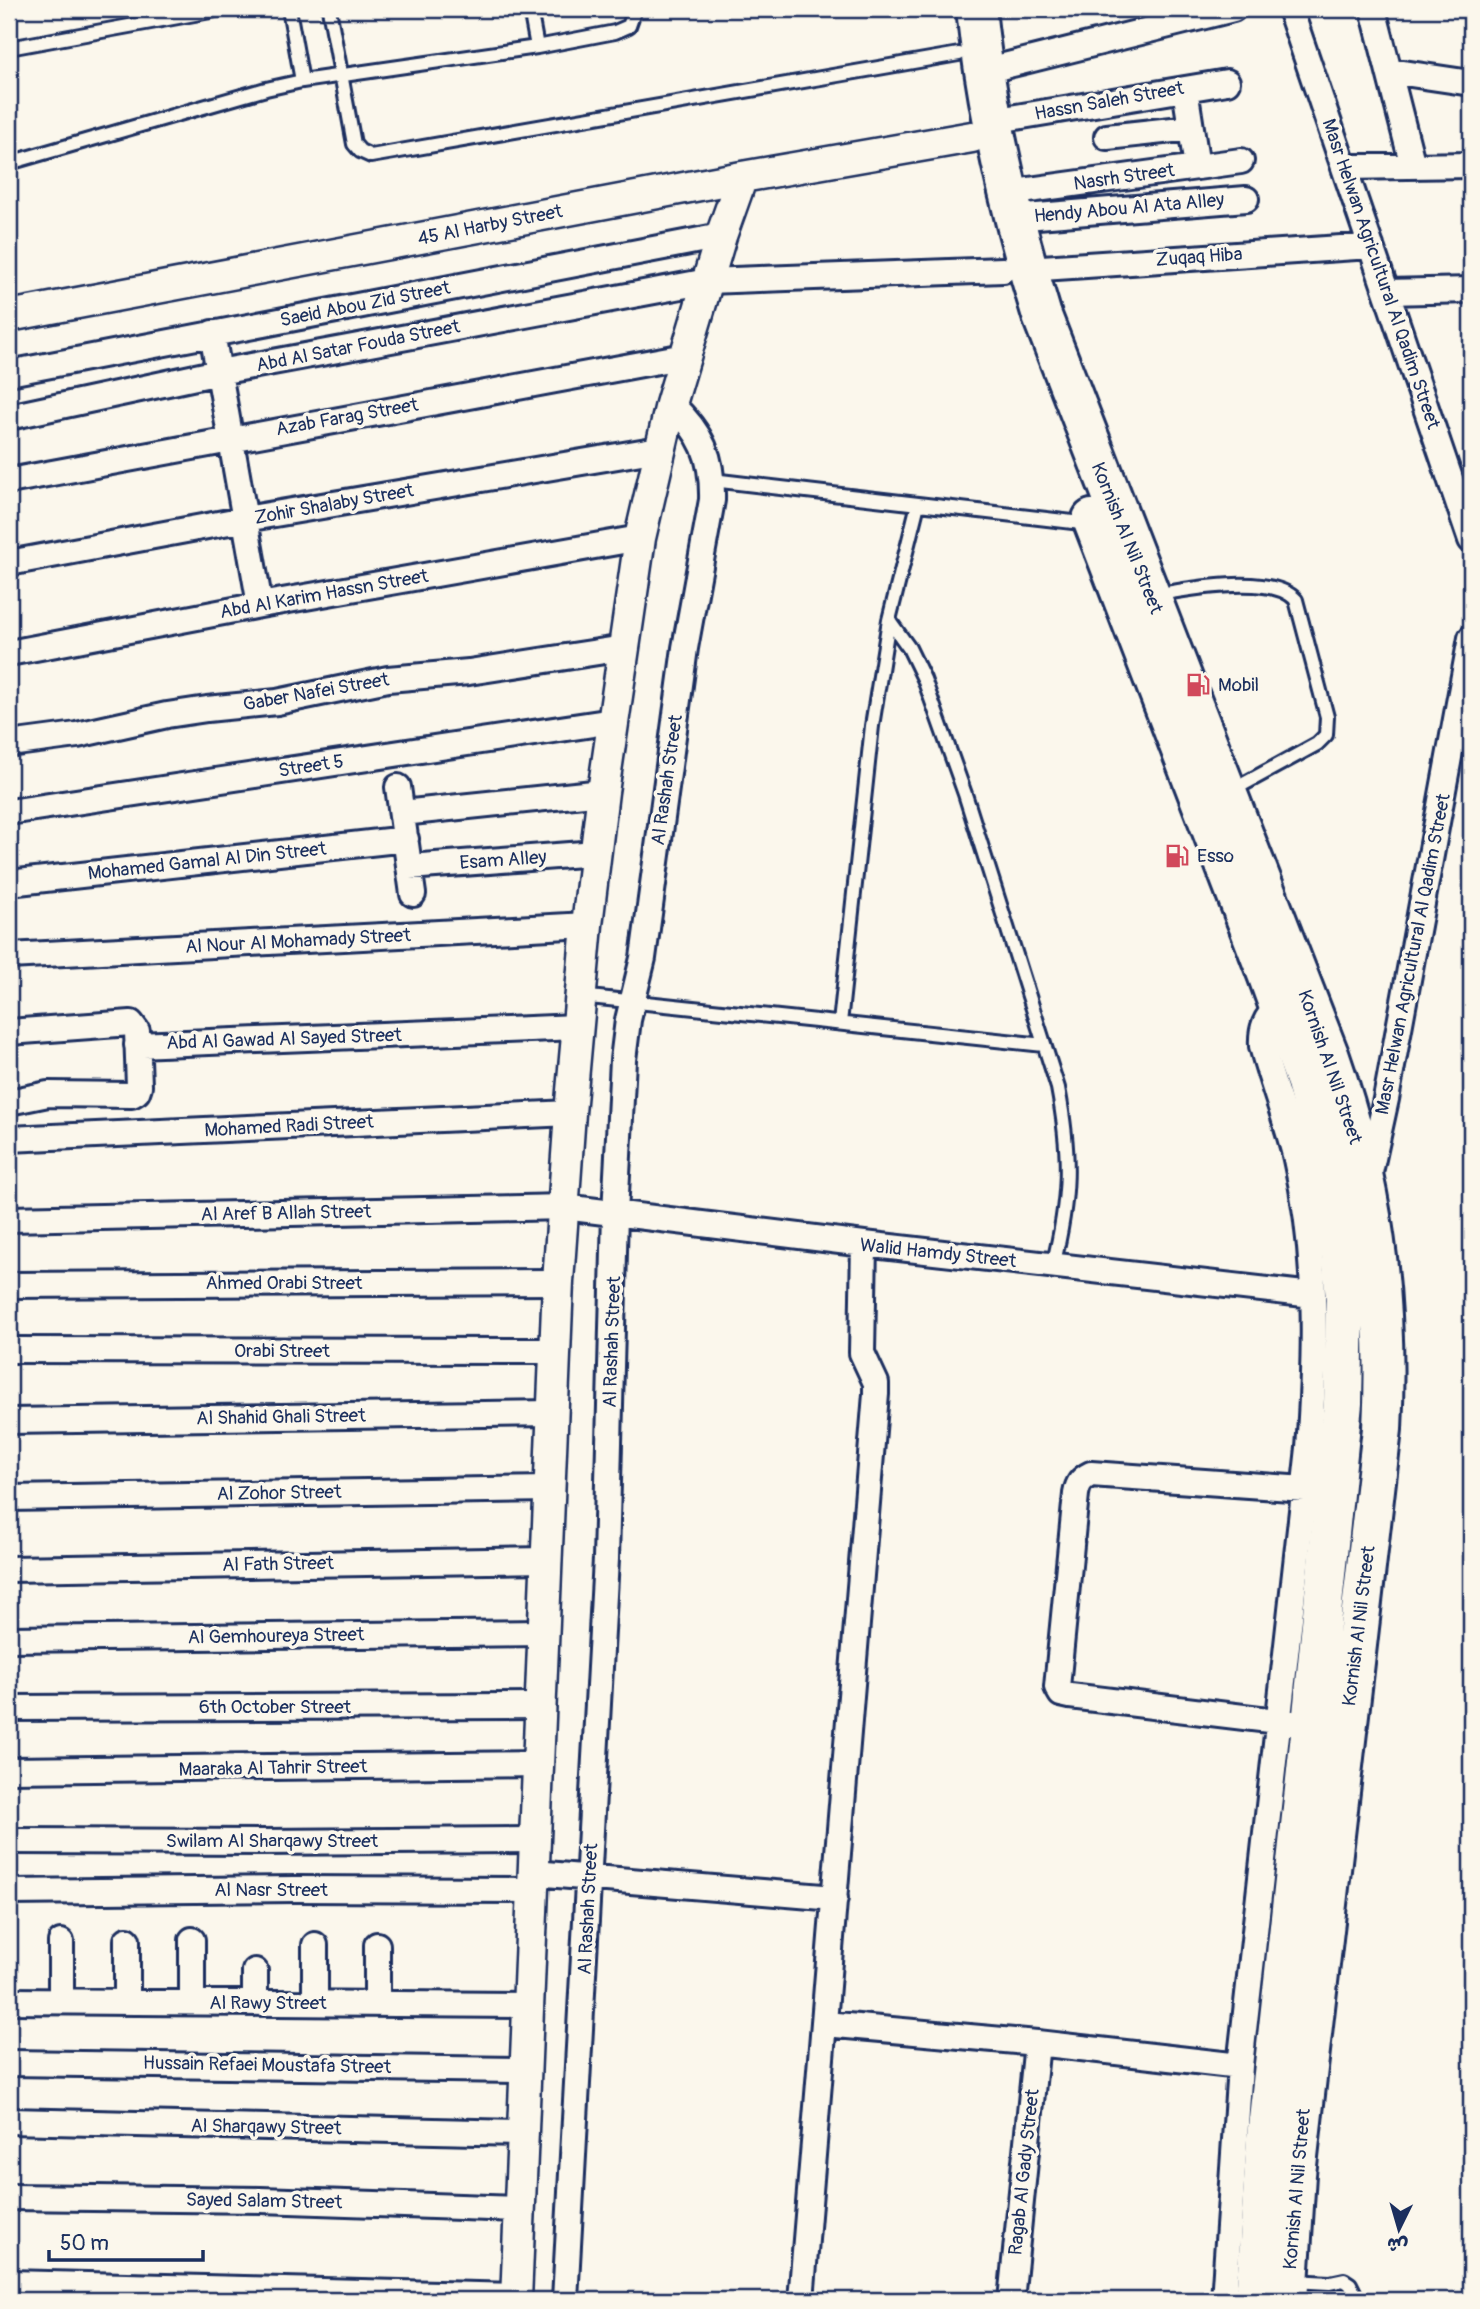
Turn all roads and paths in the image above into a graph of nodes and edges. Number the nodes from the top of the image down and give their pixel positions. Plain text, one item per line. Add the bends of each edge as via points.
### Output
1 (222, 9) edge
2 (289, 9) edge
3 (329, 9) edge
4 (530, 9) edge
5 (635, 9) edge
6 (954, 9) edge
7 (976, 9) edge
8 (1233, 9) edge
9 (1290, 9) edge
10 (1373, 9) edge
11 (1172, 16) edge
12 (537, 47) junction
13 (9, 48) edge
14 (971, 62) junction
15 (1390, 71) junction
16 (340, 76) junction
17 (302, 81) junction
18 (1227, 82) dead end
19 (1471, 83) edge
20 (1185, 89) junction
21 (1191, 128) junction
22 (982, 129) junction
23 (1107, 137) dead end
24 (1241, 162) dead end
25 (9, 163) edge
26 (1413, 166) junction
27 (1471, 166) edge
28 (1197, 167) junction
29 (1344, 167) junction
30 (742, 177) junction
31 (1245, 199) dead end
32 (1010, 206) junction
33 (721, 236) junction
34 (1371, 246) junction
35 (1015, 269) junction
36 (708, 281) junction
37 (1471, 290) edge
38 (1387, 292) junction
39 (9, 316) edge
40 (212, 333) junction
41 (685, 356) junction
42 (219, 372) junction
43 (9, 373) edge
44 (671, 404) junction
45 (9, 417) edge
46 (231, 438) junction
47 (659, 449) junction
48 (712, 480) junction
49 (9, 481) edge
50 (918, 504) junction
51 (245, 519) junction
52 (1094, 524) junction
53 (640, 538) junction
54 (1471, 540) edge
55 (9, 563) edge
56 (1137, 601) junction
57 (260, 605) junction
58 (890, 621) junction
59 (1471, 638) edge
60 (624, 648) junction
61 (9, 653) edge
62 (613, 721) junction
63 (9, 744) edge
64 (398, 787) dead end
65 (603, 792) junction
66 (1227, 793) junction
67 (9, 812) edge
68 (402, 813) junction
69 (406, 839) junction
70 (596, 853) junction
71 (410, 867) junction
72 (9, 883) edge
73 (413, 894) dead end
74 (587, 925) junction
75 (9, 957) edge
76 (580, 995) junction
77 (632, 1001) junction
78 (1279, 1006) junction
79 (841, 1023) junction
80 (577, 1027) junction
81 (9, 1032) edge
82 (137, 1045) junction
83 (1044, 1045) junction
84 (9, 1102) edge
85 (570, 1113) junction
86 (9, 1139) edge
87 (1367, 1187) junction
88 (564, 1207) junction
89 (615, 1213) junction
90 (9, 1219) edge
91 (864, 1244) junction
92 (1053, 1266) junction
93 (558, 1282) junction
94 (9, 1285) edge
95 (1313, 1295) junction
96 (9, 1350) edge
97 (555, 1351) junction
98 (553, 1413) junction
99 (9, 1421) edge
100 (550, 1489) junction
101 (1305, 1489) junction
102 (9, 1498) edge
103 (547, 1560) junction
104 (9, 1569) edge
105 (544, 1633) junction
106 (9, 1639) edge
107 (541, 1706) junction
108 (9, 1708) edge
109 (1295, 1723) junction
110 (538, 1764) junction
111 (9, 1770) edge
112 (535, 1840) junction
113 (9, 1841) edge
114 (590, 1877) junction
115 (533, 1882) junction
116 (9, 1892) edge
117 (835, 1898) junction
118 (127, 1940) dead end
119 (192, 1940) dead end
120 (61, 1942) dead end
121 (315, 1945) dead end
122 (377, 1945) dead end
123 (255, 1971) dead end
124 (9, 2001) edge
125 (61, 2001) junction
126 (127, 2002) junction
127 (192, 2002) junction
128 (255, 2003) junction
129 (315, 2003) junction
130 (377, 2004) junction
131 (528, 2005) junction
132 (824, 2024) junction
133 (1037, 2043) junction
134 (9, 2063) edge
135 (1240, 2066) junction
136 (526, 2070) junction
137 (9, 2121) edge
138 (523, 2133) junction
139 (9, 2197) edge
140 (520, 2209) junction
141 (9, 2283) edge
142 (1272, 2291) edge
143 (516, 2298) edge
144 (565, 2300) edge
145 (801, 2300) edge
146 (1010, 2300) edge
147 (1224, 2300) edge
148 (1357, 2300) edge

1 - 13 lane
2 - 17 lane
3 - 16 lane
4 - 12 lane
5 - 12 lane via 629,26 615,32
6 - 14 highway, Kornish Al Nil Street
7 - 14 highway, Kornish Al Nil Street
8 - 11 street
9 - 29 street, Masr Helwan Agricultural Al Qadim Street
10 - 15 street
11 - 14 street
12 - 16 lane
14 - 16 lane via 372,156 354,144
14 - 22 highway, Kornish Al Nil Street
15 - 19 street
15 - 26 street
16 - 17 lane
17 - 25 lane
18 - 20 street, Hassn Saleh Street
20 - 21 street
20 - 22 street, Hassn Saleh Street
21 - 23 street
21 - 28 street
22 - 30 street, 45 Al Harby Street
22 - 32 highway, Kornish Al Nil Street
22 - 35 highway, Kornish Al Nil Street
24 - 28 street, Nasrh Street
26 - 27 street
26 - 29 street
28 - 32 street, Nasrh Street
29 - 34 street, Masr Helwan Agricultural Al Qadim Street
30 - 33 street
30 - 39 street, 45 Al Harby Street
31 - 32 street, Hendy Abou Al Ata Alley
32 - 35 highway, Kornish Al Nil Street
33 - 36 street
33 - 40 street, Saeid Abou Zid Street
34 - 35 street, Zuqaq Hiba
34 - 38 street, Masr Helwan Agricultural Al Qadim Street
35 - 36 street, Zuqaq Hiba
35 - 52 highway, Kornish Al Nil Street via 1024,337
35 - 56 highway, Kornish Al Nil Street via 1059,362
36 - 41 street
36 - 42 street, Abd Al Satar Fouda Street
37 - 38 street
38 - 54 street, Masr Helwan Agricultural Al Qadim Street
40 - 42 street
40 - 43 street, Saeid Abou Zid Street
41 - 44 street
41 - 46 street, Azab Farag Street
42 - 45 street, Abd Al Satar Fouda Street
42 - 46 street
44 - 47 street
44 - 48 street, Al Rashah Street via 700,438
46 - 49 street, Azab Farag Street
46 - 51 street
47 - 51 street, Zohir Shalaby Street
47 - 53 street
48 - 50 lane
48 - 77 street, Al Rashah Street via 643,958
50 - 52 lane
50 - 58 lane
51 - 55 street, Zohir Shalaby Street
51 - 57 street
52 - 56 highway, Kornish Al Nil Street
53 - 57 street, Abd Al Karim Hassn Street
53 - 60 street
56 - 66 highway, Kornish Al Nil Street
56 - 66 lane via 1199,587 1242,585 1285,590 1296,600 1327,717 1326,735
56 - 78 highway, Kornish Al Nil Street
57 - 61 street, Abd Al Karim Hassn Street
58 - 79 lane via 872,726
58 - 83 lane via 924,680
59 - 87 street, Masr Helwan Agricultural Al Qadim Street
60 - 62 street
60 - 63 street, Gaber Nafei Street via 455,674 388,679 277,702 180,713
62 - 65 street
62 - 67 street, Street 5
64 - 68 street
65 - 68 street
65 - 70 street
66 - 87 highway, Kornish Al Nil Street via 1334,1068
68 - 69 street
69 - 71 street
69 - 72 street, Mohamed Gamal Al Din Street
70 - 71 street, Esam Alley
70 - 74 street
71 - 73 street
74 - 75 street, Al Nour Al Mohamady Street
74 - 76 street
76 - 77 lane
76 - 80 street
77 - 79 lane
77 - 89 street, Al Rashah Street via 623,1060
78 - 95 street via 1266,1019 1262,1046 1296,1162 1311,1248
78 - 109 highway, Kornish Al Nil Street via 1321,1135 1345,1299 1343,1403
79 - 83 lane
80 - 82 street, Abd Al Gawad Al Sayed Street
80 - 85 street
81 - 82 street via 127,1023 136,1028
82 - 84 street via 139,1086 135,1094 48,1094
83 - 92 lane via 1066,1132 1068,1177
85 - 86 street, Mohamed Radi Street
85 - 88 street
87 - 142 highway, Kornish Al Nil Street via 1384,1332 1382,1429 1296,2174
88 - 89 street, Walid Hamdy Street
88 - 90 street, Al Aref B Allah Street
88 - 93 street
89 - 91 street, Walid Hamdy Street
89 - 114 street, Al Rashah Street via 606,1559
91 - 92 street, Walid Hamdy Street
91 - 117 street via 862,1353 876,1382 876,1394
92 - 95 street, Walid Hamdy Street
93 - 94 street, Ahmed Orabi Street
93 - 97 street
95 - 101 street via 1313,1392
96 - 97 street, Orabi Street
97 - 98 street
98 - 99 street, Al Shahid Ghali Street
98 - 100 street
100 - 102 street, Al Zohor Street
100 - 103 street
101 - 109 street
101 - 109 street via 1091,1474 1083,1478 1076,1493 1057,1687 1060,1694
103 - 104 street, Al Fath Street
103 - 105 street
105 - 106 street, Al Gemhoureya Street
105 - 107 street
107 - 108 street, 6th October Street
107 - 110 street
109 - 135 street
109 - 142 highway, Kornish Al Nil Street via 1266,2138
110 - 111 street, Maaraka Al Tahrir Street
110 - 112 street
112 - 113 street, Swilam Al Sharqawy Street
112 - 115 street
114 - 115 street, Al Nasr Street
114 - 117 street, Al Nasr Street
114 - 144 street, Al Rashah Street
115 - 116 street, Al Nasr Street
115 - 131 street
117 - 132 street
118 - 126 street
119 - 127 street
120 - 125 street
121 - 129 street
122 - 130 street
123 - 128 street
124 - 125 street, Al Rawy Street
125 - 126 street, Al Rawy Street
126 - 127 street, Al Rawy Street
127 - 128 street, Al Rawy Street
128 - 129 street, Al Rawy Street
129 - 130 street, Al Rawy Street
130 - 131 street, Al Rawy Street
131 - 136 street
132 - 133 street
132 - 145 street
133 - 135 street
133 - 146 street, Ragab Al Gady Street
134 - 136 street, Hussain Refaei Moustafa Street
135 - 147 street
136 - 138 street
137 - 138 street, Al Sharqawy Street
138 - 140 street
139 - 140 street, Sayed Salam Street
140 - 143 street
141 - 143 street
142 - 148 lane via 1344,2280

